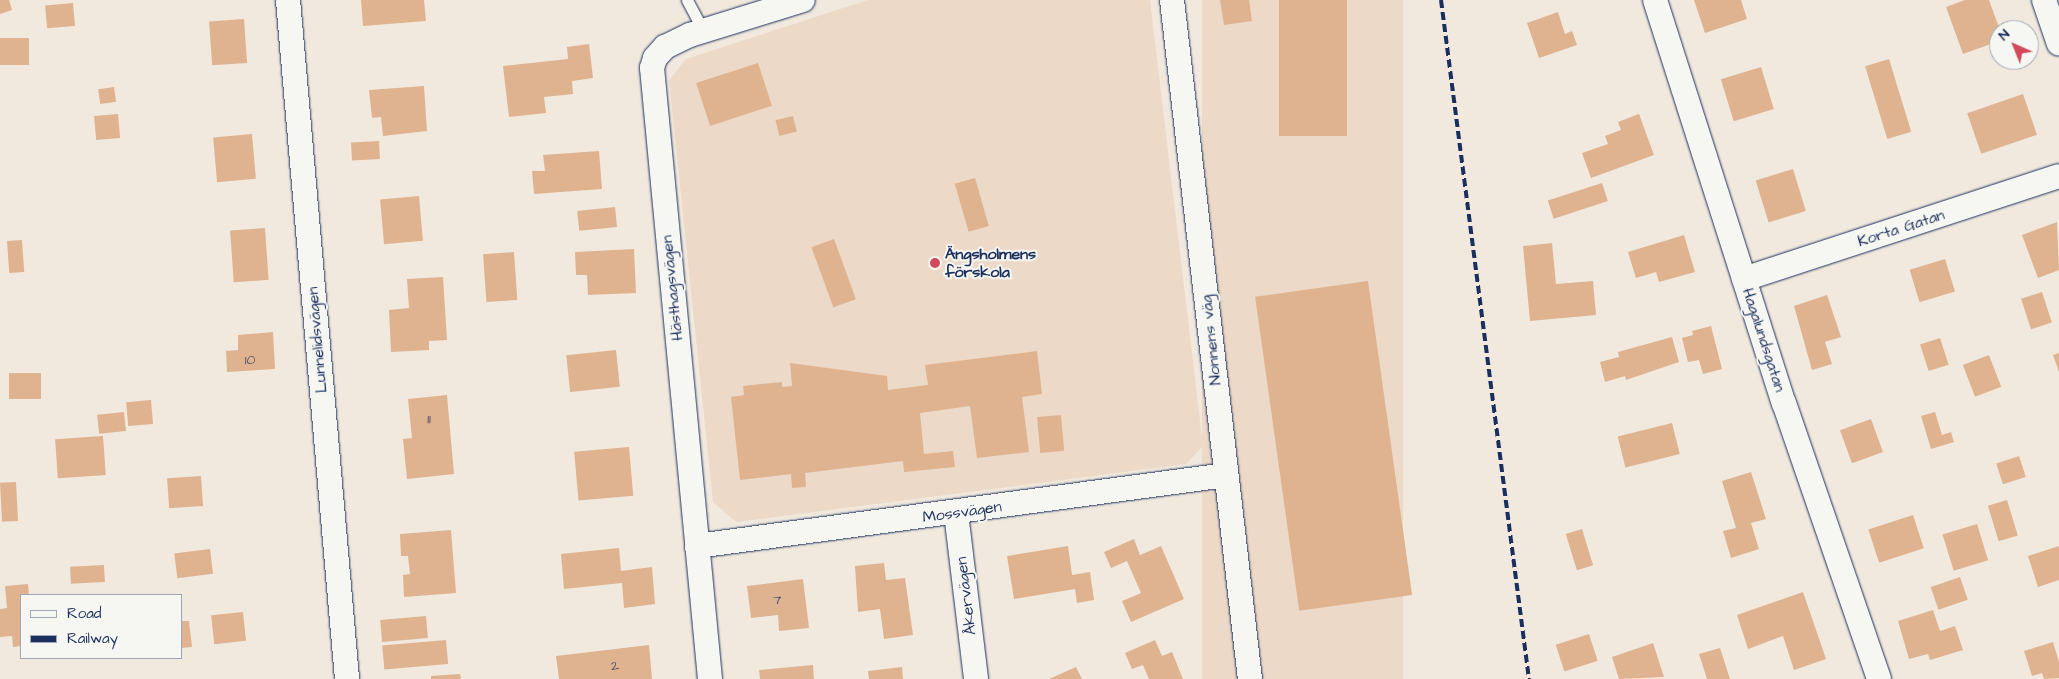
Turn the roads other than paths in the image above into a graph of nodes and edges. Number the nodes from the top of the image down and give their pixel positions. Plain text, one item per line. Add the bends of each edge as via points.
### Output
1 (288, 0) edge
2 (687, 0) edge
3 (804, 0) edge
4 (1172, 0) edge
5 (1654, 0) edge
6 (2044, 0) edge
7 (702, 30) junction
8 (2059, 44) edge
9 (2059, 176) edge
10 (1744, 280) junction
11 (1226, 475) junction
12 (956, 513) junction
13 (697, 546) junction
14 (347, 679) edge
15 (710, 679) edge
16 (976, 679) edge
17 (1250, 679) edge
18 (1879, 679) edge

1 - 14 street, Lunnelidsvägen
2 - 7 lane
3 - 7 street, Hästhagsvägen
4 - 11 street, Nonnens väg
5 - 10 street, Hagalundsgatan
6 - 8 street
7 - 13 street, Hästhagsvägen via 665,47 655,58 652,68
9 - 10 street, Korta Gatan
10 - 18 street, Hagalundsgatan
11 - 12 street, Mossvägen
11 - 17 street, Nonnens väg
12 - 13 street, Mossvägen
12 - 16 street, Åkervägen
13 - 15 street, Hästhagsvägen

